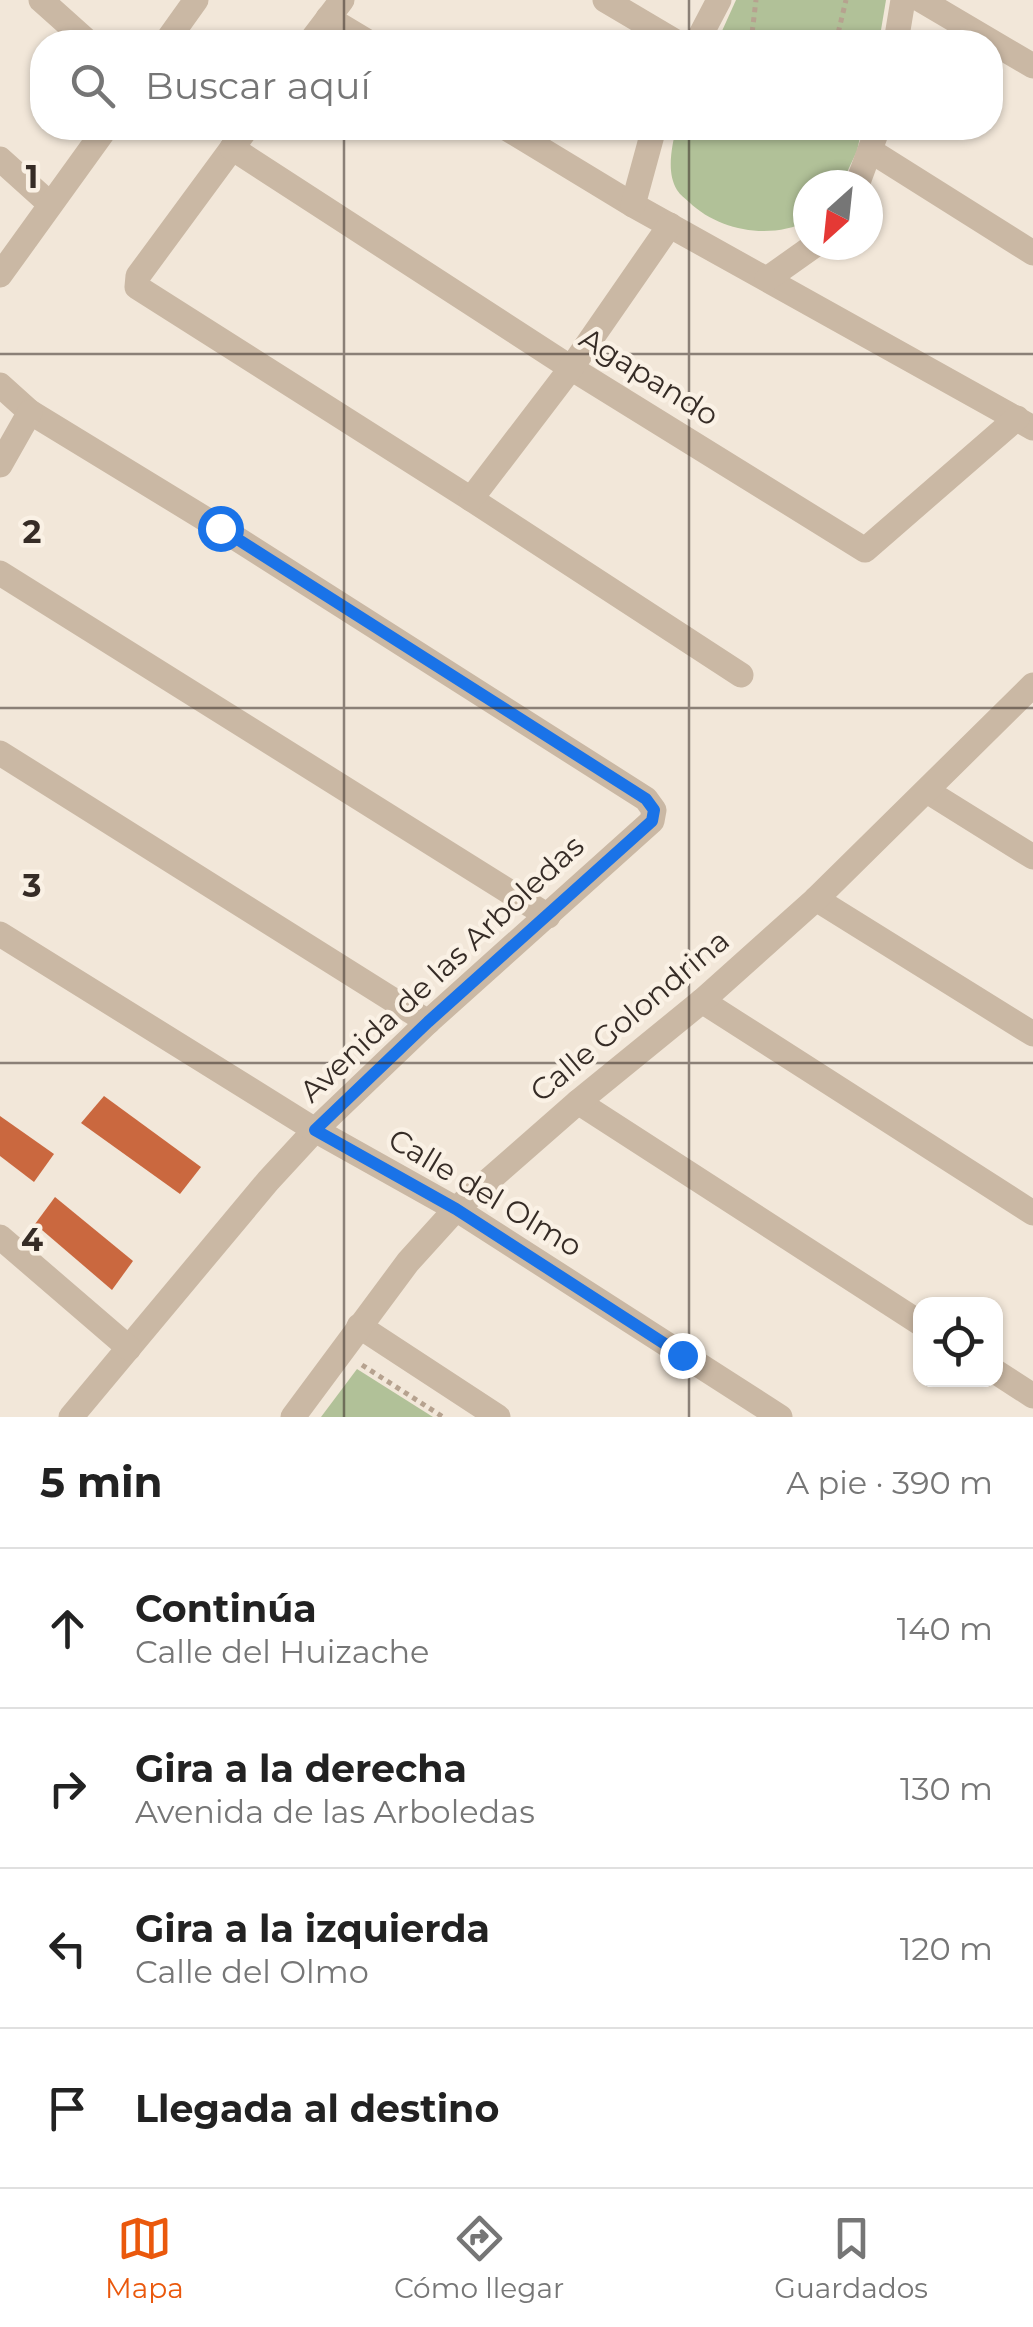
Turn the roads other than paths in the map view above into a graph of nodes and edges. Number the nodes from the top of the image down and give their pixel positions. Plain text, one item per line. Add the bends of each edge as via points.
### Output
1 (41, 0) edge
2 (196, 0) edge
3 (605, 0) edge
4 (720, 0) edge
5 (903, 0) edge
6 (921, 0) edge
7 (335, 9) edge
8 (75, 30) edge
9 (175, 30) edge
10 (319, 30) edge
11 (356, 30) edge
12 (656, 30) edge
13 (704, 30) edge
14 (898, 30) edge
15 (972, 30) edge
16 (1003, 48) edge
17 (1033, 66) edge
18 (97, 140) edge
19 (238, 140) edge
20 (242, 140) edge
21 (526, 140) edge
22 (651, 140) edge
23 (874, 140) edge
24 (875, 140) edge
25 (0, 158) edge
26 (863, 170) edge
27 (50, 204) junction
28 (633, 206) junction
29 (670, 226) junction
30 (1033, 254) edge
31 (794, 260) edge
32 (0, 275) edge
33 (767, 279) junction
34 (571, 368) junction
35 (0, 385) edge
36 (30, 412) junction
37 (1025, 423) edge
38 (0, 465) edge
39 (472, 499) junction
40 (0, 573) edge
41 (740, 676) dead end
42 (1032, 688) edge
43 (0, 753) edge
44 (927, 792) junction
45 (1033, 857) edge
46 (816, 899) junction
47 (548, 916) junction
48 (0, 934) edge
49 (702, 1001) junction
50 (428, 1022) junction
51 (1033, 1034) edge
52 (578, 1102) junction
53 (315, 1130) junction
54 (456, 1209) junction
55 (1033, 1213) edge
56 (0, 1237) edge
57 (913, 1318) edge
58 (359, 1326) junction
59 (129, 1348) junction
60 (1003, 1377) edge
61 (1033, 1396) edge
62 (71, 1417) edge
63 (293, 1417) edge
64 (498, 1417) edge
65 (780, 1417) edge

1 - 8 street
2 - 9 street
3 - 12 street
4 - 13 street
5 - 14 street
6 - 15 street
7 - 10 street
7 - 11 street
16 - 17 street
18 - 27 street
19 - 39 street via 138,276 137,288
20 - 34 street, Agapando
21 - 28 street
22 - 28 street
23 - 26 street
24 - 30 street
25 - 27 street
27 - 32 street
28 - 29 street
29 - 33 street
29 - 34 street
31 - 33 street
33 - 37 street
34 - 37 street, Agapando via 865,550
34 - 39 street
35 - 36 street
36 - 38 street
36 - 47 street, Avenida de las Arboledas via 646,799 652,821
39 - 41 street
40 - 47 street
42 - 44 street, Calle Golondrina
43 - 50 street
44 - 45 street
44 - 46 street, Calle Golondrina
46 - 49 street, Calle Golondrina
46 - 51 street
47 - 50 street, Avenida de las Arboledas
48 - 53 street, Calle del Olmo
49 - 52 street, Calle Golondrina
49 - 55 street
50 - 53 street, Avenida de las Arboledas
52 - 54 street, Calle Golondrina
52 - 57 street
53 - 54 street, Calle del Olmo
53 - 59 street, Avenida de las Arboledas
54 - 58 street, Calle Golondrina
54 - 65 street, Calle del Olmo
56 - 59 street
58 - 63 street, Calle Golondrina
58 - 64 street
59 - 62 street, Avenida de las Arboledas
60 - 61 street

